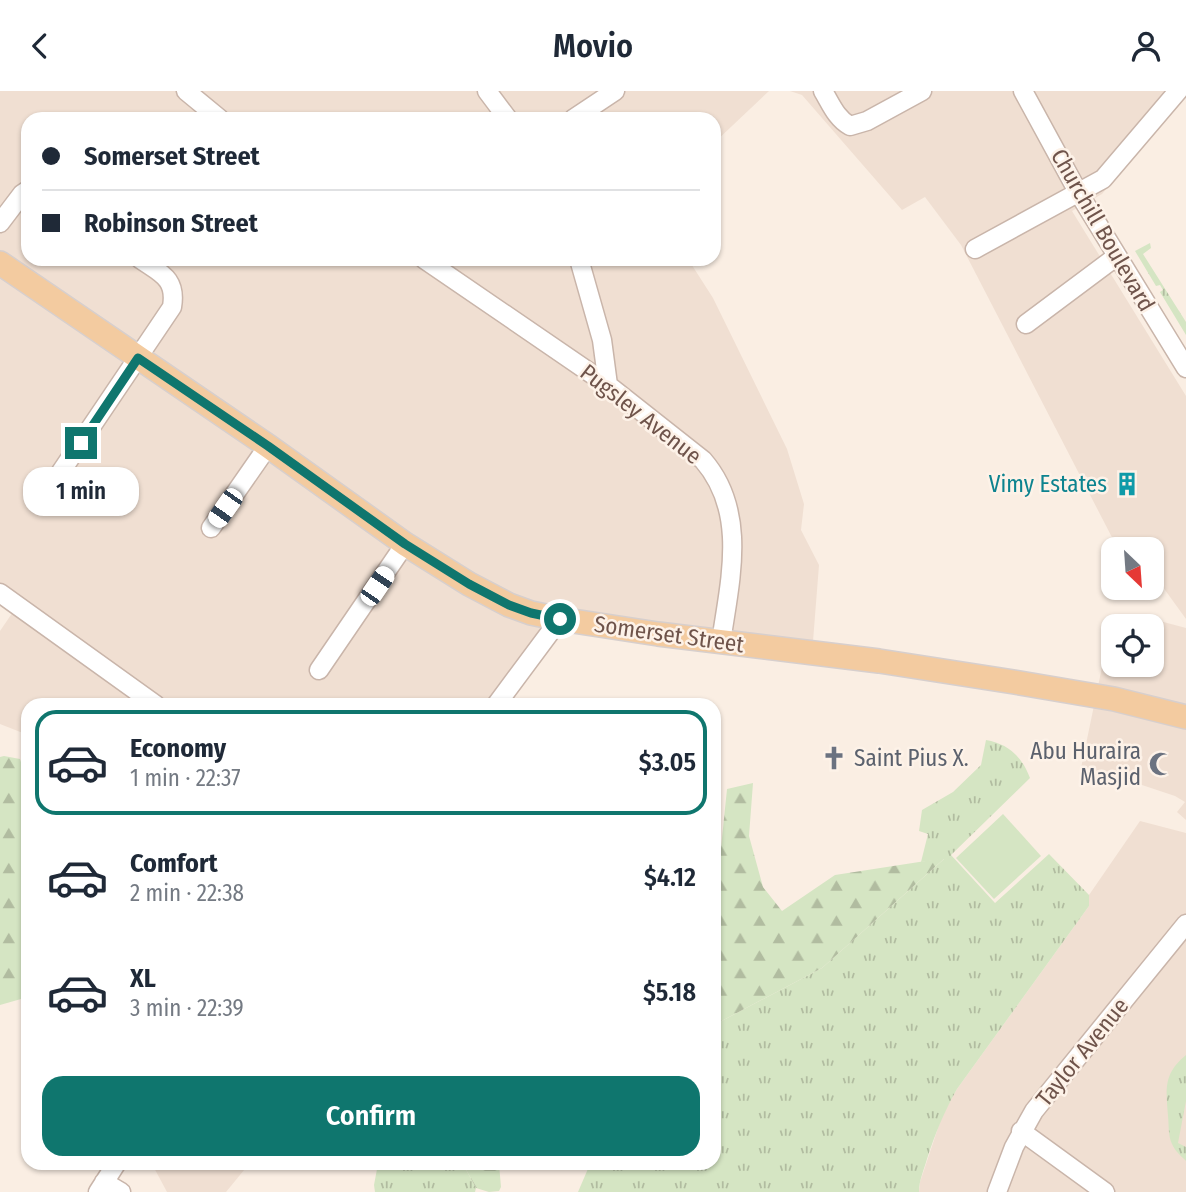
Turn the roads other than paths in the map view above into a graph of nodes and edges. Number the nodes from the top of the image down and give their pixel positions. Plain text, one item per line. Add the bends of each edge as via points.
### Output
1 (186, 91) edge
2 (487, 91) edge
3 (615, 91) edge
4 (823, 91) edge
5 (922, 91) edge
6 (1023, 91) edge
7 (1178, 91) edge
8 (212, 112) edge
9 (503, 112) edge
10 (584, 112) edge
11 (1078, 192) junction
12 (21, 195) edge
13 (0, 223) edge
14 (975, 249) dead end
15 (1117, 256) junction
16 (150, 266) edge
17 (434, 266) edge
18 (581, 266) edge
19 (3, 270) edge
20 (1026, 324) dead end
21 (138, 358) junction
22 (1186, 368) edge
23 (608, 386) junction
24 (268, 446) junction
25 (52, 485) dead end
26 (211, 528) dead end
27 (405, 544) junction
28 (0, 593) edge
29 (560, 619) junction
30 (721, 642) junction
31 (319, 670) dead end
32 (146, 698) edge
33 (501, 698) edge
34 (1186, 717) edge
35 (1186, 924) edge
36 (1021, 1131) junction
37 (112, 1170) edge
38 (101, 1187) edge
39 (121, 1192) edge
40 (997, 1192) edge
41 (1105, 1192) edge

1 - 8 street
2 - 9 street
3 - 10 street
4 - 5 street via 837,115 850,126
6 - 11 street, Churchill Boulevard
7 - 11 street via 1103,179
11 - 14 street
11 - 15 street, Churchill Boulevard
12 - 13 street
15 - 20 street
15 - 22 street, Churchill Boulevard
16 - 21 street via 166,277 174,296 172,307
17 - 23 street, Pugsley Avenue
18 - 23 street via 602,340
19 - 21 main road, Somerset Street
21 - 24 main road, Somerset Street
21 - 25 street
23 - 30 street, Pugsley Avenue via 703,460 721,489 733,544
24 - 26 street
24 - 27 main road, Somerset Street
27 - 29 main road, Somerset Street via 499,600
27 - 31 street
28 - 32 street
29 - 30 main road, Somerset Street
29 - 33 street
30 - 34 main road, Somerset Street via 985,677 1109,698
35 - 36 street, Taylor Avenue
36 - 40 street, Taylor Avenue
36 - 41 street
37 - 38 street
38 - 39 street

